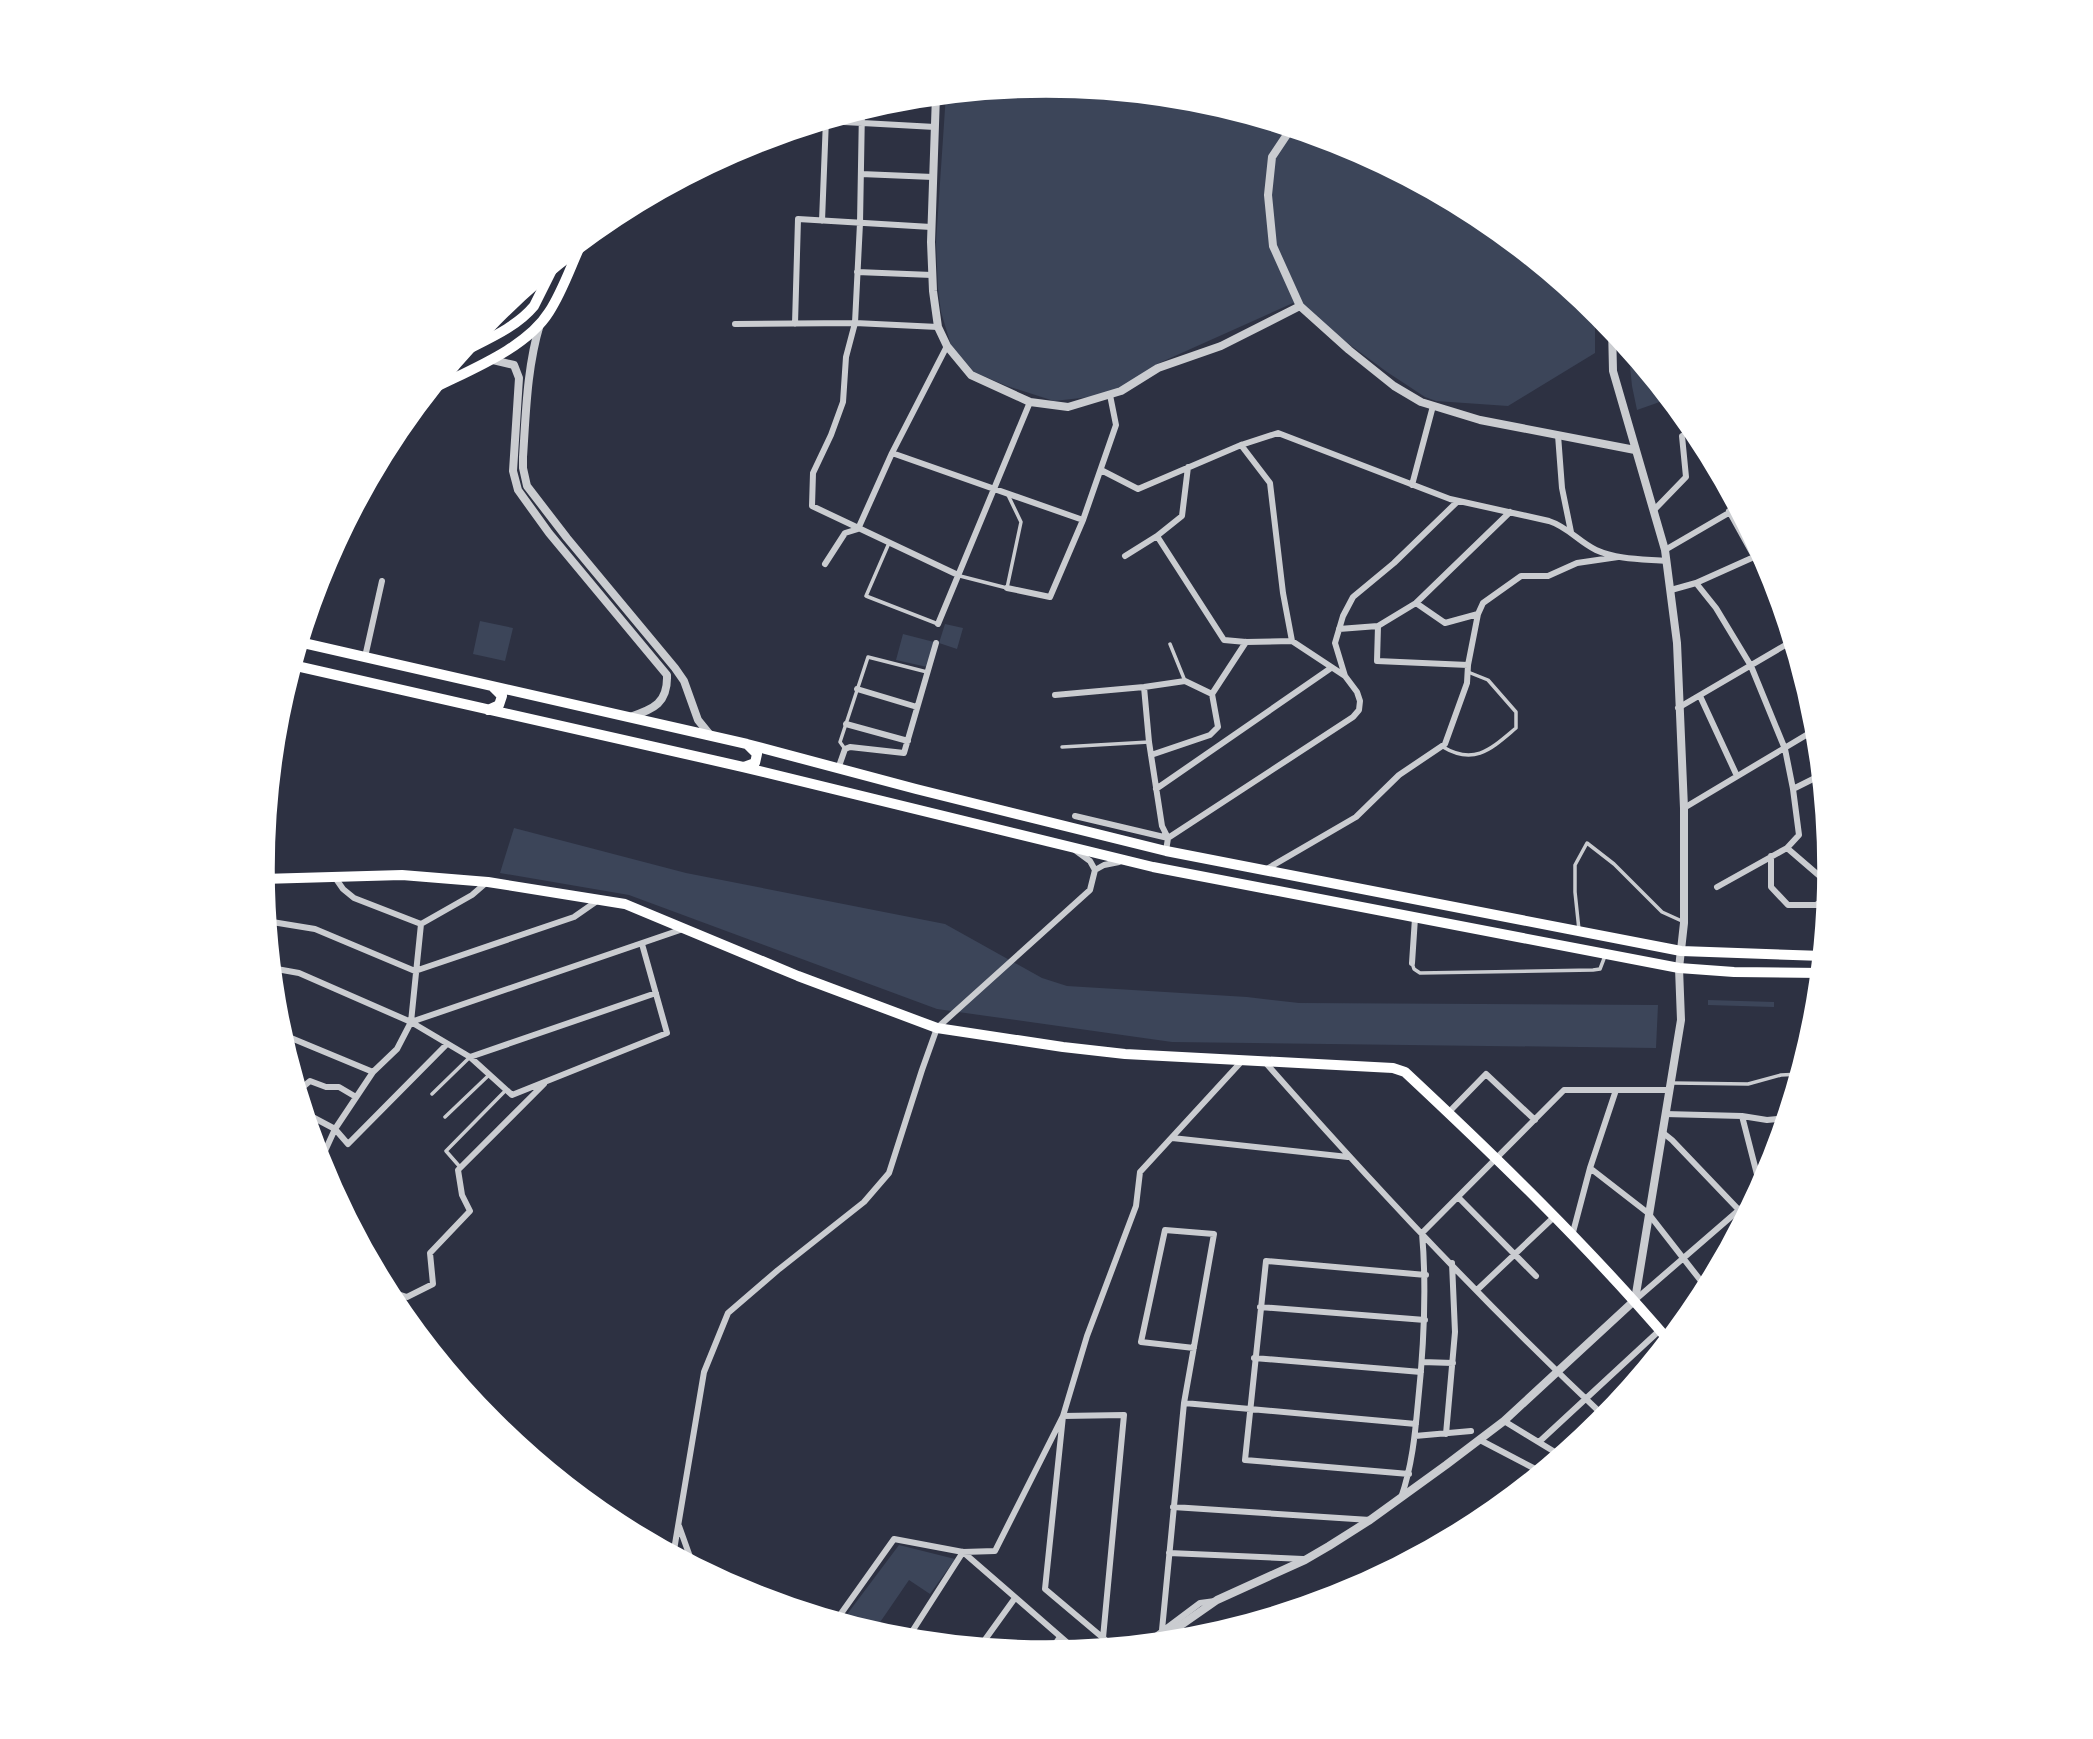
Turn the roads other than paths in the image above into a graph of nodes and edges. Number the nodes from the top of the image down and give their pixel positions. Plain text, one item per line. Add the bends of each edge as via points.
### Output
1 (935, 105) edge
2 (862, 119) edge
3 (848, 122) edge
4 (862, 124) junction
5 (934, 127) junction
6 (826, 129) edge
7 (1287, 135) edge
8 (861, 174) junction
9 (933, 177) junction
10 (822, 221) junction
11 (860, 223) junction
12 (931, 227) junction
13 (576, 256) edge
14 (857, 272) junction
15 (932, 275) junction
16 (547, 280) edge
17 (540, 294) junction
18 (554, 303) junction
19 (1300, 306) junction
20 (540, 323) junction
21 (855, 323) junction
22 (735, 324) dead end
23 (795, 324) junction
24 (938, 327) junction
25 (485, 339) edge
26 (1612, 343) edge
27 (947, 346) junction
28 (490, 359) junction
29 (448, 381) edge
30 (1110, 395) junction
31 (1030, 402) junction
32 (1433, 406) junction
33 (1685, 434) edge
34 (1558, 435) junction
35 (1241, 445) junction
36 (1635, 450) junction
37 (892, 453) junction
38 (1188, 467) junction
39 (1101, 470) junction
40 (1412, 485) junction
41 (993, 489) junction
42 (1007, 494) junction
43 (1458, 501) junction
44 (1654, 510) junction
45 (1729, 511) joint
46 (1510, 512) junction
47 (1083, 520) junction
48 (858, 529) junction
49 (1571, 532) junction
50 (1157, 536) junction
51 (889, 543) junction
52 (1749, 548) edge
53 (1665, 550) junction
54 (1125, 556) dead end
55 (1620, 557) junction
56 (1754, 557) edge
57 (1667, 561) junction
58 (825, 564) dead end
59 (958, 575) junction
60 (382, 581) dead end
61 (1696, 583) junction
62 (1007, 588) junction
63 (1671, 590) junction
64 (1416, 603) junction
65 (1478, 614) junction
66 (938, 624) joint
67 (1378, 626) junction
68 (1339, 629) junction
69 (1292, 641) junction
70 (1246, 642) junction
71 (936, 643) dead end
72 (307, 644) edge
73 (1170, 644) dead end
74 (1786, 645) edge
75 (366, 657) junction
76 (1751, 666) junction
77 (301, 667) edge
78 (1331, 668) junction
79 (1468, 669) junction
80 (928, 672) junction
81 (1345, 676) junction
82 (1185, 681) junction
83 (492, 686) junction
84 (1144, 687) junction
85 (857, 689) junction
86 (1212, 694) junction
87 (1055, 695) dead end
88 (1700, 696) junction
89 (917, 707) junction
90 (1678, 708) junction
91 (488, 710) junction
92 (629, 717) junction
93 (846, 724) junction
94 (1808, 735) edge
95 (711, 736) junction
96 (908, 741) junction
97 (1149, 742) junction
98 (747, 744) junction
99 (1441, 746) junction
100 (1062, 747) dead end
101 (845, 749) junction
102 (1785, 749) junction
103 (1151, 755) junction
104 (743, 767) junction
105 (838, 769) junction
106 (1737, 776) junction
107 (1814, 779) edge
108 (1156, 789) junction
109 (1793, 789) junction
110 (1684, 808) junction
111 (1075, 816) dead end
112 (1168, 838) junction
113 (1073, 848) junction
114 (1787, 848) junction
115 (1166, 851) junction
116 (1771, 856) junction
117 (1126, 861) junction
118 (1153, 867) junction
119 (1095, 870) junction
120 (1264, 870) junction
121 (334, 876) junction
122 (1820, 877) edge
123 (273, 880) edge
124 (488, 882) junction
125 (1717, 887) dead end
126 (599, 900) junction
127 (1819, 904) edge
128 (1415, 918) junction
129 (275, 923) edge
130 (421, 923) junction
131 (1684, 923) junction
132 (685, 928) junction
133 (1580, 932) junction
134 (1596, 936) junction
135 (642, 944) junction
136 (1593, 951) junction
137 (1681, 951) junction
138 (1606, 954) junction
139 (1777, 955) junction
140 (1814, 956) edge
141 (1412, 963) joint
142 (1679, 968) junction
143 (280, 970) edge
144 (415, 971) junction
145 (1777, 972) junction
146 (1813, 973) edge
147 (656, 993) junction
148 (411, 1022) junction
149 (937, 1028) junction
150 (292, 1039) edge
151 (447, 1044) junction
152 (470, 1057) junction
153 (1242, 1061) junction
154 (1265, 1062) junction
155 (373, 1072) junction
156 (489, 1074) junction
157 (1792, 1074) edge
158 (548, 1080) junction
159 (305, 1086) edge
160 (1670, 1086) junction
161 (506, 1090) junction
162 (1616, 1090) junction
163 (432, 1094) dead end
164 (355, 1097) junction
165 (1448, 1114) junction
166 (1665, 1114) junction
167 (1742, 1116) junction
168 (445, 1117) dead end
169 (314, 1118) edge
170 (1778, 1119) edge
171 (1535, 1120) junction
172 (335, 1129) junction
173 (1662, 1132) junction
174 (1172, 1138) junction
175 (326, 1149) edge
176 (1348, 1157) junction
177 (1497, 1159) junction
178 (460, 1167) junction
179 (1590, 1168) junction
180 (1757, 1174) edge
181 (1458, 1197) junction
182 (1743, 1205) edge
183 (1738, 1209) junction
184 (1740, 1212) edge
185 (1648, 1213) junction
186 (1554, 1217) junction
187 (1422, 1233) junction
188 (1572, 1236) junction
189 (1514, 1254) junction
190 (1684, 1257) junction
191 (1452, 1263) junction
192 (1426, 1275) junction
193 (1536, 1276) dead end
194 (1701, 1280) edge
195 (1477, 1290) junction
196 (402, 1295) edge
197 (1635, 1300) junction
198 (1260, 1307) junction
199 (1425, 1320) junction
200 (1660, 1330) junction
201 (1664, 1335) edge
202 (1194, 1348) junction
203 (1254, 1358) junction
204 (1422, 1362) junction
205 (1453, 1363) junction
206 (1421, 1372) junction
207 (1558, 1373) junction
208 (1585, 1399) junction
209 (1184, 1403) junction
210 (1250, 1408) junction
211 (1598, 1411) edge
212 (1063, 1416) junction
213 (1504, 1421) junction
214 (1416, 1424) junction
215 (1471, 1431) dead end
216 (1446, 1434) junction
217 (1415, 1436) junction
218 (1480, 1440) junction
219 (1539, 1442) junction
220 (1555, 1452) edge
221 (1535, 1469) edge
222 (1409, 1474) junction
223 (1401, 1498) junction
224 (1173, 1507) junction
225 (1370, 1520) junction
226 (678, 1524) junction
227 (675, 1547) edge
228 (963, 1552) junction
229 (1168, 1553) junction
230 (689, 1555) edge
231 (1305, 1560) junction
232 (1014, 1598) junction
233 (1217, 1600) junction
234 (840, 1614) edge
235 (1162, 1630) junction
236 (913, 1631) edge
237 (1172, 1632) edge
238 (1157, 1634) edge
239 (1060, 1637) junction
240 (1103, 1638) junction
241 (985, 1640) edge
242 (1106, 1640) edge
243 (1066, 1642) edge
244 (1056, 1643) edge

1 - 5 street
2 - 4 street
3 - 4 street
4 - 5 street
4 - 8 street
5 - 9 street
6 - 10 street
7 - 19 street via 1272,157 1268,195 1273,246
8 - 9 street
8 - 11 street
9 - 12 street
10 - 11 street
10 - 23 street via 798,219
11 - 12 street
11 - 14 street
12 - 15 street
13 - 18 main road
14 - 15 street
14 - 21 street
15 - 24 street
16 - 17 main road
17 - 18 main road via 542,305
17 - 25 main road via 522,318
18 - 20 main road
19 - 30 street via 1221,346 1158,368
19 - 32 street via 1394,386
20 - 28 main road
20 - 95 street via 529,373 523,457 527,486 676,668 698,720
21 - 23 street
21 - 24 street
21 - 48 street via 846,357 844,401 813,473 812,506
22 - 23 street
24 - 27 street
26 - 36 street via 1613,372
27 - 31 street via 971,375
27 - 37 street
28 - 29 main road
28 - 92 street via 514,365 519,378 513,471 519,490 667,676 662,700
30 - 31 street via 1068,407
30 - 39 street via 1116,425
31 - 41 street
32 - 34 street
32 - 40 street
33 - 44 street via 1686,477
34 - 36 street
34 - 49 street
35 - 38 street
35 - 40 street via 1278,433
35 - 69 street via 1270,483
36 - 44 street
37 - 41 street
37 - 48 street
38 - 39 street via 1138,489
38 - 50 street via 1182,516
39 - 47 street
40 - 43 street
41 - 42 street
41 - 59 street
42 - 47 street
42 - 62 lane via 1021,522
43 - 46 street
43 - 68 street via 1353,597
44 - 53 street
45 - 52 street
45 - 53 street
46 - 49 street via 1563,525
46 - 64 street
47 - 62 street via 1050,597
48 - 51 street
48 - 58 street via 845,533
49 - 55 street via 1595,550
50 - 54 street
50 - 70 street via 1224,640
51 - 59 street
51 - 66 lane via 866,596
53 - 57 street
55 - 57 street
55 - 65 street via 1577,563 1548,576 1521,576 1483,604
56 - 61 street
57 - 63 street
59 - 62 lane
59 - 66 street
60 - 75 street
61 - 63 street
61 - 76 street
63 - 90 street
64 - 65 street via 1445,624
64 - 67 street
65 - 79 street
67 - 68 street
67 - 79 street via 1377,661
68 - 81 street via 1335,643
69 - 70 street
69 - 78 street
70 - 86 street
71 - 80 street
72 - 75 main road
73 - 82 lane
74 - 76 street
75 - 83 main road
76 - 88 street
76 - 102 street
77 - 91 main road
78 - 81 street
78 - 108 street
79 - 99 street
79 - 99 lane via 1488,680 1516,712 1516,728 1490,750 1471,756
80 - 85 lane via 868,657
80 - 89 street
81 - 112 street via 1360,701 1353,717
82 - 84 street
82 - 86 street
83 - 91 main road via 502,696 499,705
83 - 92 main road
84 - 87 street
84 - 97 street
85 - 89 street
85 - 93 lane
86 - 103 street via 1218,727 1210,735
88 - 90 street
88 - 106 street
89 - 96 street
90 - 110 street
91 - 104 main road
92 - 95 main road
93 - 96 street
93 - 101 lane via 840,742
94 - 102 street
95 - 98 main road
96 - 101 street via 904,753
97 - 100 lane
97 - 103 street
98 - 104 main road via 757,754 755,763
98 - 105 main road
99 - 120 street via 1399,775 1356,817
101 - 105 street
102 - 106 street
102 - 109 street
103 - 108 street
104 - 113 main road
105 - 115 main road
106 - 110 street
107 - 109 street
108 - 112 street
109 - 114 street via 1798,835
110 - 131 street
111 - 112 street
112 - 115 street
113 - 117 main road
113 - 119 street
114 - 116 street
114 - 122 street
115 - 118 main road via 1161,863
115 - 120 main road
116 - 125 street
116 - 127 street via 1771,887 1788,905
117 - 118 main road
117 - 119 street
118 - 128 main road
119 - 149 street via 1090,890
120 - 133 main road
121 - 123 main road
121 - 124 main road via 402,875
121 - 130 street via 354,898
124 - 126 main road
124 - 130 street
126 - 132 main road via 625,904
126 - 144 street via 574,916
128 - 136 main road
128 - 141 street
129 - 144 street via 315,929
130 - 144 street
131 - 133 lane via 1662,912 1587,843 1575,865
131 - 137 street
132 - 135 street
132 - 149 main road
133 - 134 main road
134 - 136 main road via 1602,948
134 - 137 main road
135 - 147 street
135 - 148 street
136 - 138 main road
137 - 139 main road
137 - 142 street
138 - 141 lane via 1604,964 1594,970 1420,974
138 - 142 main road
139 - 140 main road
139 - 145 main road via 1769,959
142 - 145 main road
142 - 160 street via 1681,1020
143 - 148 street via 299,973
144 - 148 street
145 - 146 main road
147 - 152 street
147 - 158 street via 667,1033
148 - 151 street
148 - 155 street via 397,1049
149 - 153 main road via 1125,1054
149 - 226 street via 889,1173 864,1202 728,1313 704,1372
150 - 155 street
151 - 152 street
151 - 172 street via 348,1144
152 - 156 street
152 - 163 lane
153 - 154 main road
153 - 174 street
154 - 165 main road via 1393,1068 1405,1072
154 - 176 street
155 - 164 street
156 - 161 street
156 - 168 lane
157 - 160 lane via 1748,1084
158 - 161 street via 512,1095
158 - 178 street
159 - 164 street via 310,1081 339,1087
160 - 162 street
160 - 166 street
161 - 178 lane via 446,1151
162 - 171 street via 1564,1090
162 - 179 street
164 - 172 street
165 - 171 street via 1486,1074
165 - 177 main road
166 - 167 street
166 - 173 street
167 - 170 street
167 - 180 street
169 - 172 street
171 - 177 street
172 - 175 street
173 - 183 street
173 - 185 street
174 - 176 street
174 - 212 street via 1140,1172 1136,1206 1087,1336
176 - 187 street
177 - 181 street
177 - 186 main road
178 - 196 street via 462,1195 470,1211 429,1253 433,1284
179 - 185 street
179 - 188 street
181 - 187 street
181 - 189 street
182 - 183 street
183 - 184 street
183 - 190 street
185 - 190 street
185 - 197 street
186 - 188 main road
186 - 189 street
187 - 191 street
187 - 192 street
188 - 197 main road
189 - 193 street
189 - 195 street
190 - 194 street
190 - 197 street
191 - 195 street
191 - 205 street
192 - 198 street via 1266,1261
192 - 199 street
195 - 207 street
197 - 200 main road
197 - 207 street
198 - 199 street
198 - 203 street
199 - 204 street
200 - 201 main road
200 - 208 street
202 - 202 street via 1214,1234 1165,1230 1141,1342
202 - 209 street
203 - 206 street
203 - 210 street
204 - 205 street
204 - 206 street
205 - 216 street
206 - 214 street
207 - 208 street
207 - 213 street
208 - 211 street
208 - 219 street
209 - 210 street
209 - 224 street
210 - 214 street
210 - 222 street via 1245,1460
212 - 228 street via 995,1551
212 - 240 street via 1045,1589
212 - 240 street via 1124,1415
213 - 218 street
213 - 219 street
214 - 217 street
215 - 216 street
216 - 217 street
217 - 222 street
218 - 221 street
218 - 223 street
219 - 220 street
222 - 223 street
223 - 225 street
224 - 225 street
224 - 229 street
225 - 231 street
226 - 227 street
226 - 230 street
228 - 232 street
228 - 234 street via 894,1539
228 - 236 street
229 - 231 street
229 - 235 street
231 - 233 street
232 - 239 street
232 - 241 street
233 - 235 street via 1200,1603
233 - 237 street
235 - 238 street
239 - 243 street
239 - 244 street
240 - 242 street

